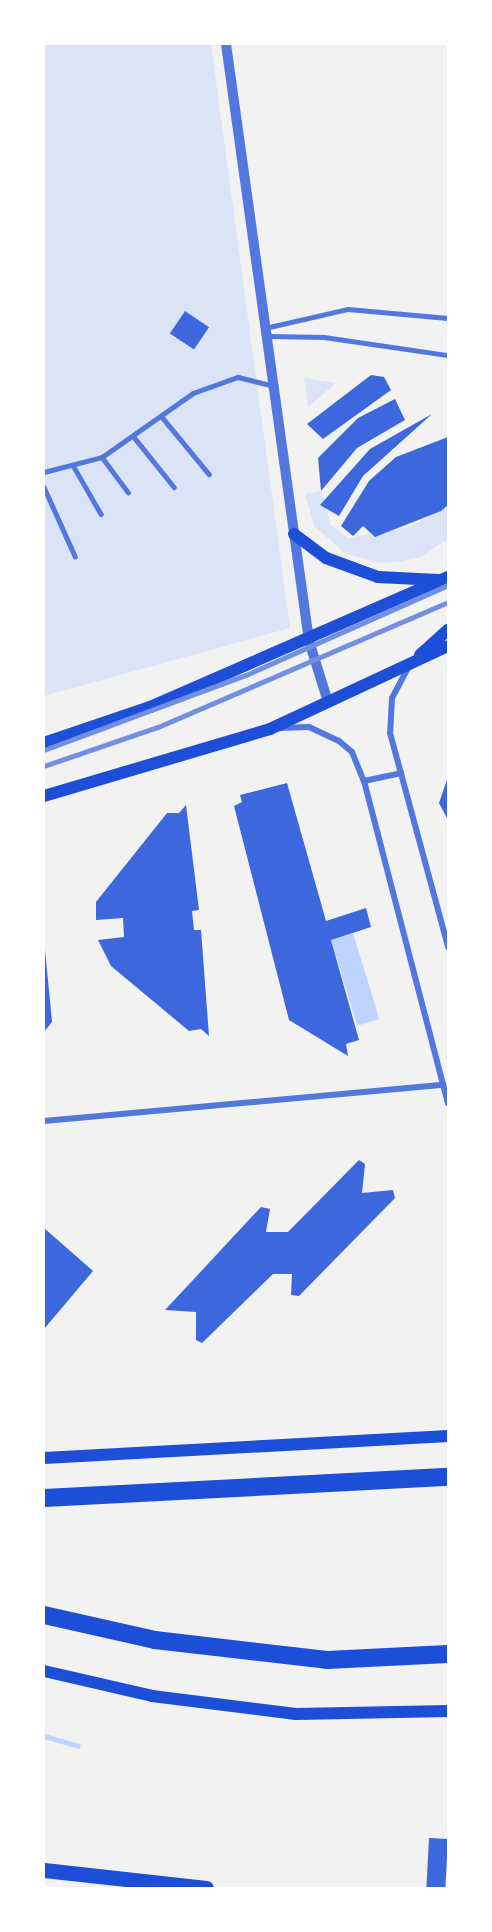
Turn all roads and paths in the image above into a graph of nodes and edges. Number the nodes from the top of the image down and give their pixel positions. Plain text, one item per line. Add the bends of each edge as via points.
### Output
1 (226, 44) edge
2 (448, 318) edge
3 (265, 332) junction
4 (448, 355) edge
5 (273, 386) junction
6 (162, 417) junction
7 (134, 437) junction
8 (102, 457) junction
9 (74, 467) junction
10 (44, 472) edge
11 (209, 474) dead end
12 (44, 487) edge
13 (174, 487) dead end
14 (128, 492) dead end
15 (101, 514) dead end
16 (294, 534) junction
17 (75, 555) dead end
18 (445, 578) edge
19 (448, 630) edge
20 (309, 641) junction
21 (448, 646) edge
22 (410, 664) junction
23 (328, 702) junction
24 (270, 729) junction
25 (44, 743) edge
26 (401, 773) junction
27 (364, 781) junction
28 (44, 796) edge
29 (448, 947) edge
30 (443, 1085) junction
31 (448, 1103) edge
32 (44, 1121) edge
33 (448, 1436) edge
34 (44, 1458) edge
35 (448, 1477) edge
36 (44, 1498) edge
37 (44, 1615) edge
38 (448, 1653) edge
39 (44, 1671) edge
40 (448, 1711) edge
41 (44, 1870) edge
42 (206, 1888) edge

1 - 3 street
2 - 3 lane via 348,309
3 - 4 lane
3 - 5 street
5 - 6 lane via 238,377 193,393
5 - 16 street
6 - 7 lane
6 - 11 lane
7 - 8 lane
7 - 13 lane
8 - 9 lane
8 - 14 lane
9 - 10 lane
9 - 15 lane
12 - 17 lane
16 - 18 main road via 326,558 378,578
16 - 20 street
18 - 20 main road
19 - 22 main road
20 - 23 street
20 - 25 main road
21 - 22 main road
22 - 23 main road
22 - 26 street via 392,698 390,714
23 - 24 main road
24 - 27 street via 323,731 352,752
24 - 28 main road
26 - 27 street
26 - 29 street
27 - 30 street
30 - 31 street
30 - 32 street
33 - 34 main road
35 - 36 highway
37 - 38 highway via 155,1640 327,1660
39 - 40 main road via 152,1696 296,1714
41 - 42 main road

